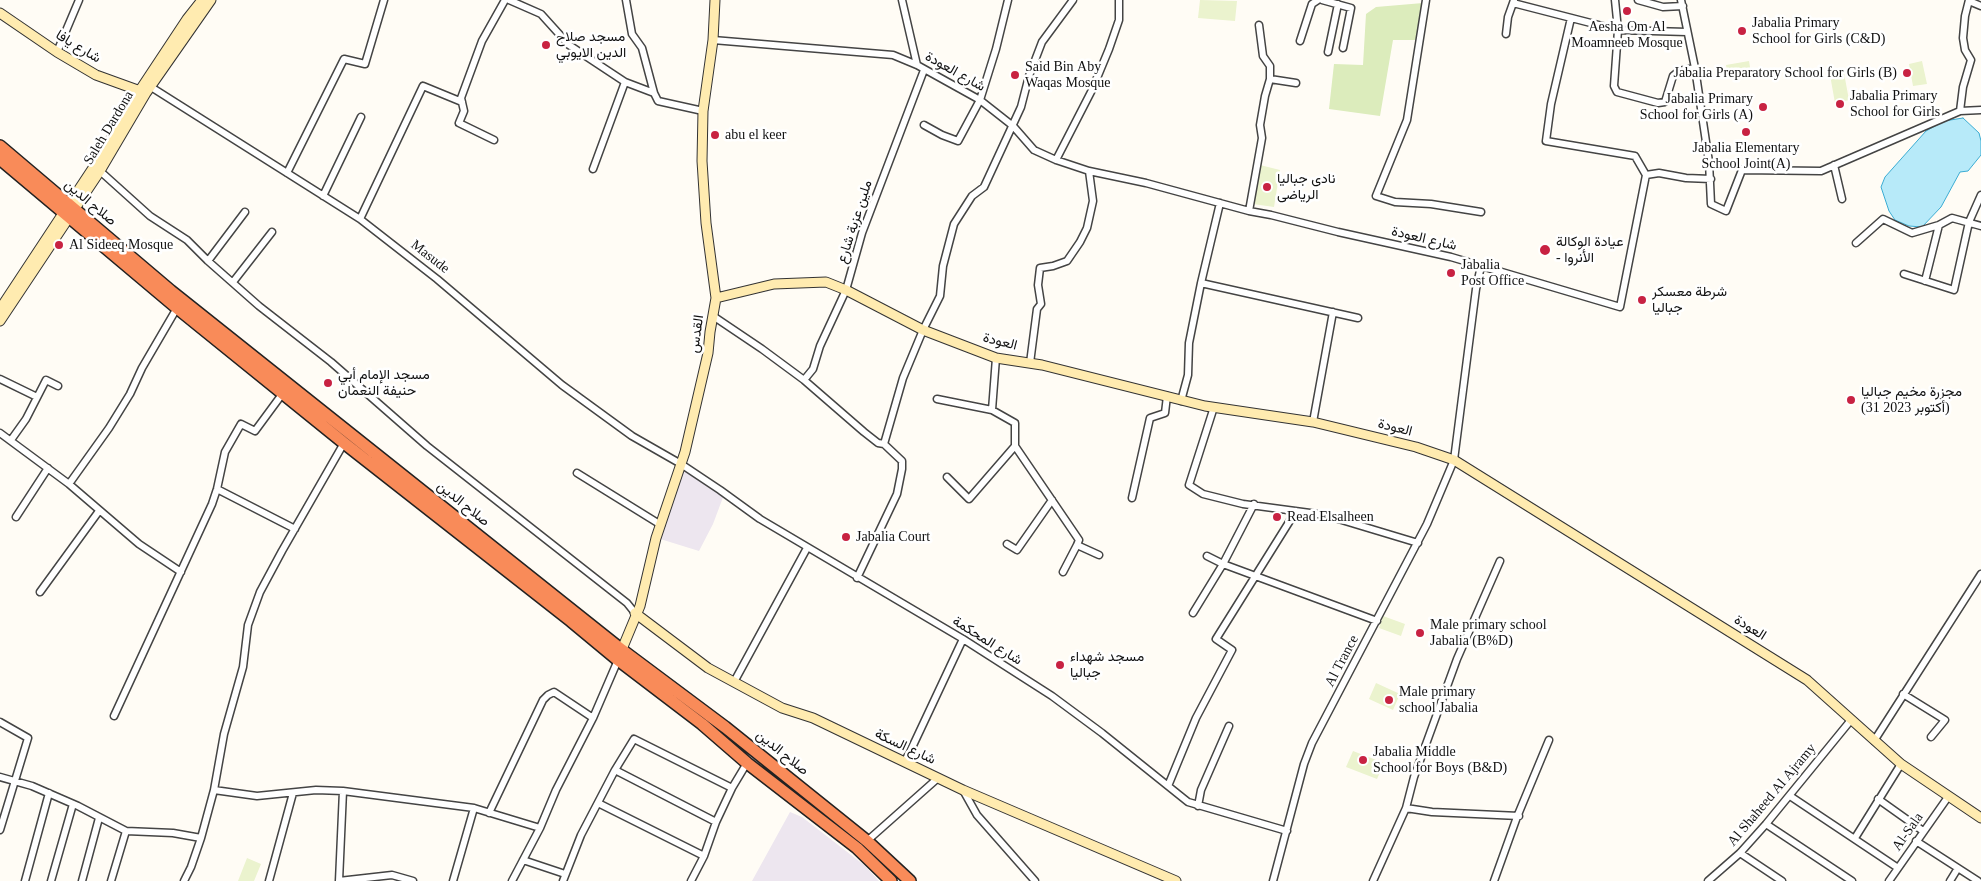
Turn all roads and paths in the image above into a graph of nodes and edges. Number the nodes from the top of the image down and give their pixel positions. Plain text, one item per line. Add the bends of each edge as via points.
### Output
1 (79, 0) edge
2 (202, 0) edge
3 (211, 0) edge
4 (384, 0) edge
5 (505, 0) edge
6 (509, 0) edge
7 (626, 0) edge
8 (715, 0) edge
9 (902, 0) edge
10 (1008, 0) edge
11 (1073, 0) edge
12 (1119, 0) edge
13 (1318, 0) edge
14 (1322, 0) edge
15 (1426, 0) edge
16 (1615, 0) edge
17 (1638, 0) edge
18 (1969, 0) edge
19 (1513, 1) edge
20 (1682, 3) edge
21 (1338, 4) junction
22 (1981, 6) edge
23 (0, 13) edge
24 (1572, 18) junction
25 (1259, 25) dead end
26 (1618, 30) junction
27 (1688, 32) junction
28 (1506, 34) dead end
29 (713, 40) junction
30 (1300, 41) dead end
31 (1343, 48) dead end
32 (57, 52) junction
33 (1328, 52) dead end
34 (917, 65) junction
35 (1694, 68) junction
36 (924, 70) junction
37 (1270, 79) junction
38 (625, 82) junction
39 (1296, 83) dead end
40 (146, 90) junction
41 (654, 93) junction
42 (980, 100) junction
43 (462, 102) junction
44 (703, 110) junction
45 (1981, 110) edge
46 (1960, 111) junction
47 (361, 117) dead end
48 (924, 125) dead end
49 (1013, 126) junction
50 (494, 140) dead end
51 (0, 146) edge
52 (0, 159) edge
53 (1056, 160) junction
54 (1834, 165) junction
55 (593, 169) dead end
56 (100, 171) junction
57 (1089, 171) junction
58 (287, 173) junction
59 (1646, 175) junction
60 (1711, 179) junction
61 (1981, 195) edge
62 (323, 196) junction
63 (1842, 199) dead end
64 (1220, 203) junction
65 (68, 210) junction
66 (244, 212) dead end
67 (1249, 212) junction
68 (1481, 212) dead end
69 (360, 219) junction
70 (1969, 222) junction
71 (1939, 225) junction
72 (1981, 226) edge
73 (272, 232) dead end
74 (1856, 243) dead end
75 (208, 261) junction
76 (1481, 266) junction
77 (1904, 274) dead end
78 (1925, 281) junction
79 (233, 282) junction
80 (1201, 283) junction
81 (846, 290) junction
82 (716, 298) junction
83 (177, 308) junction
84 (0, 309) edge
85 (1333, 312) junction
86 (713, 316) junction
87 (1358, 318) dead end
88 (0, 321) edge
89 (923, 330) junction
90 (996, 358) junction
91 (1030, 363) junction
92 (0, 379) edge
93 (804, 380) junction
94 (58, 386) dead end
95 (283, 393) junction
96 (1167, 396) junction
97 (37, 397) junction
98 (937, 399) dead end
99 (1181, 401) junction
100 (1214, 407) junction
101 (992, 410) junction
102 (1313, 422) junction
103 (0, 433) edge
104 (11, 440) junction
105 (344, 443) junction
106 (884, 444) junction
107 (1015, 446) junction
108 (1454, 460) junction
109 (681, 464) junction
110 (48, 468) junction
111 (577, 473) dead end
112 (947, 477) dead end
113 (69, 484) junction
114 (217, 489) junction
115 (1132, 498) dead end
116 (1052, 500) junction
117 (1254, 504) junction
118 (1296, 510) junction
119 (98, 511) junction
120 (16, 517) dead end
121 (661, 525) junction
122 (295, 529) junction
123 (1418, 543) junction
124 (1007, 544) dead end
125 (1077, 545) junction
126 (807, 548) junction
127 (1099, 555) dead end
128 (1208, 556) dead end
129 (1500, 560) dead end
130 (1223, 564) junction
131 (181, 572) junction
132 (1063, 572) dead end
133 (1981, 574) edge
134 (1254, 576) junction
135 (857, 578) junction
136 (40, 592) dead end
137 (636, 613) junction
138 (1193, 613) dead end
139 (1377, 621) junction
140 (963, 639) junction
141 (620, 655) junction
142 (734, 682) junction
143 (1903, 694) junction
144 (114, 716) dead end
145 (593, 718) junction
146 (1851, 720) junction
147 (0, 722) edge
148 (1229, 726) dead end
149 (1931, 737) dead end
150 (1549, 740) dead end
151 (1874, 741) junction
152 (904, 762) junction
153 (748, 763) junction
154 (1901, 764) junction
155 (615, 770) junction
156 (0, 777) edge
157 (938, 778) junction
158 (14, 782) junction
159 (1168, 786) junction
160 (732, 788) junction
161 (214, 790) junction
162 (343, 790) junction
163 (963, 790) junction
164 (49, 793) junction
165 (293, 793) junction
166 (1790, 796) junction
167 (1948, 797) junction
168 (1878, 799) junction
169 (598, 803) junction
170 (73, 804) junction
171 (1198, 806) junction
172 (474, 808) junction
173 (1406, 808) junction
174 (489, 812) junction
175 (1520, 815) junction
176 (99, 818) junction
177 (1981, 818) edge
178 (716, 822) junction
179 (1766, 824) junction
180 (540, 828) junction
181 (0, 830) edge
182 (126, 831) junction
183 (1286, 831) junction
184 (1923, 831) junction
185 (201, 838) junction
186 (1855, 838) junction
187 (867, 841) junction
188 (1916, 841) junction
189 (1740, 853) junction
190 (704, 856) junction
191 (523, 860) junction
192 (1898, 868) junction
193 (1958, 868) junction
194 (564, 878) edge
195 (1173, 880) edge
196 (1710, 880) edge
197 (25, 881) edge
198 (51, 881) edge
199 (82, 881) edge
200 (111, 881) edge
201 (184, 881) edge
202 (269, 881) edge
203 (413, 881) edge
204 (453, 881) edge
205 (512, 881) edge
206 (690, 881) edge
207 (891, 881) edge
208 (910, 881) edge
209 (1035, 881) edge
210 (1273, 881) edge
211 (1373, 881) edge
212 (1494, 881) edge
213 (1782, 881) edge
214 (1852, 881) edge
215 (1889, 881) edge
216 (1950, 881) edge
217 (1978, 881) edge

1 - 32 street
2 - 40 main road, Saleh Dardona via 187,19
3 - 40 main road, Saleh Dardona
4 - 58 street via 365,64 344,59
5 - 43 street via 482,41
6 - 38 street via 541,14 569,45
7 - 41 street via 632,34 642,48
8 - 29 main road, القدس
9 - 34 street
10 - 42 street
11 - 49 street via 1042,42
12 - 53 street via 1119,20 1109,49
13 - 30 street via 1312,4
14 - 21 street
15 - 68 street via 1407,120 1376,196 1395,202
16 - 26 street
17 - 20 street via 1663,7
18 - 22 street
18 - 46 street via 1963,38 1971,60
19 - 24 street
19 - 28 street
20 - 27 street
21 - 31 street via 1351,8
21 - 33 street
23 - 32 main road, شارع يافا
24 - 26 street
24 - 59 street via 1551,104 1546,141 1636,156
25 - 37 street via 1264,56 1270,66
26 - 27 street
26 - 35 street via 1614,86 1618,92 1665,102 1673,76 1679,71
27 - 35 street
29 - 34 street, شارع العودة via 893,55
29 - 44 main road, القدس
32 - 40 main road, شارع يافا via 96,75
34 - 36 street, شارع العودة
35 - 60 street
36 - 42 street, شارع العودة
36 - 81 street, ملين عزبة شارع via 862,233
37 - 39 street
37 - 67 street via 1260,125 1262,138
38 - 41 street
38 - 55 street
40 - 56 main road, Saleh Dardona
40 - 58 street, Masude
40 - 65 main road, Saleh Dardona
41 - 44 street via 658,101
42 - 48 street via 958,141
42 - 49 street, شارع العودة
43 - 50 street via 464,111 459,123
43 - 69 street via 423,86
44 - 82 main road, القدس via 702,176
45 - 46 street
46 - 54 street
47 - 62 street
49 - 53 street, شارع العودة via 1034,150
49 - 89 street via 984,187 972,196 954,224 943,266 940,296
51 - 65 highway, صلاح الدين
52 - 65 highway, صلاح الدين
53 - 57 street, شارع العودة
54 - 60 street via 1821,171 1742,170 1726,211 1711,204
54 - 63 street
56 - 65 main road, Saleh Dardona
56 - 75 street via 150,216 188,240
57 - 64 street, شارع العودة
57 - 91 street via 1093,201 1080,242 1067,260 1040,268 1041,304 1037,310
58 - 62 street, Masude
59 - 60 street via 1659,173
59 - 76 street, شارع العودة via 1620,307
61 - 70 street
62 - 69 street, Masude
64 - 67 street, شارع العودة
64 - 80 street
65 - 83 highway, صلاح الدين
65 - 84 main road, Saleh Dardona
65 - 88 main road, Saleh Dardona
65 - 141 highway, صلاح الدين
66 - 75 street
67 - 76 street, شارع العودة via 1271,214
69 - 109 street, Masude via 437,278 562,385 632,436
70 - 71 street via 1952,218
70 - 72 street
70 - 78 street via 1954,290
71 - 74 street via 1912,233 1883,219
71 - 78 street
73 - 79 street
75 - 79 street
76 - 108 street, Al Trance
77 - 78 street
79 - 137 street via 427,446
80 - 85 street
80 - 99 street via 1189,343 1188,375
81 - 82 main road, العودة via 826,282 774,284
81 - 89 main road, العودة
81 - 93 street, ملين عزبة شارع via 813,369
82 - 86 main road, القدس
83 - 95 highway, صلاح الدين
83 - 113 street via 122,408
85 - 87 street
85 - 102 street
86 - 93 street
86 - 109 main road, القدس via 696,410
89 - 90 main road, العودة
89 - 106 street via 903,378
90 - 91 main road, العودة
90 - 101 street
91 - 96 main road, العودة
92 - 97 street
93 - 106 street via 864,432
94 - 97 street via 46,380
95 - 105 highway, صلاح الدين
95 - 114 street via 254,431 241,424 225,452
96 - 99 main road, العودة
96 - 115 street via 1165,413 1150,418
97 - 104 street
98 - 101 street
99 - 100 main road, العودة
100 - 102 main road, العودة
100 - 117 street via 1189,485 1203,494
101 - 107 street via 1015,423
102 - 108 main road, العودة via 1416,447
103 - 104 street
104 - 110 street
105 - 122 street
105 - 141 highway, صلاح الدين via 571,621
106 - 135 street via 902,461 897,494
107 - 112 street via 969,499
107 - 116 street
108 - 123 street, Al Trance
108 - 146 main road, العودة via 1807,680
109 - 121 main road, القدس
109 - 126 street, شارع المحكمة
110 - 113 street
110 - 120 street
111 - 121 street
113 - 119 street
114 - 122 street
114 - 131 street
116 - 124 street via 1017,550
116 - 125 street via 1080,540
117 - 118 street
117 - 130 street
118 - 123 street via 1326,515
118 - 134 street
119 - 131 street
119 - 136 street
121 - 137 main road, القدس
122 - 161 street via 260,592 248,625 243,667 224,734
123 - 139 street, Al Trance
125 - 127 street
125 - 132 street
126 - 135 street, شارع المحكمة
126 - 142 street
128 - 130 street
129 - 173 street via 1457,659
130 - 134 street
130 - 138 street
131 - 144 street
133 - 143 street
134 - 139 street
134 - 159 street via 1216,639 1232,650 1196,718
135 - 140 street, شارع المحكمة
137 - 141 main road, القدس
137 - 142 main road, شارع السكة via 708,668
139 - 183 street, Al Trance via 1312,743
140 - 152 street
140 - 159 street, شارع المحكمة via 1074,712
141 - 145 street
141 - 153 highway, صلاح الدين
141 - 187 highway, صلاح الدين via 725,727
142 - 152 main road, شارع السكة via 782,708 813,718
143 - 149 street via 1945,720
143 - 151 street
145 - 174 street via 554,692 548,695
145 - 180 street
146 - 151 main road, العودة
146 - 166 street, Al Shaheed Al Ajramy
147 - 158 street via 28,738
148 - 171 street
150 - 175 street
151 - 154 main road, العودة
152 - 157 main road, شارع السكة
153 - 160 street
153 - 207 highway, صلاح الدين via 857,848
154 - 167 main road, العودة
154 - 168 street
155 - 160 street via 634,739
155 - 169 street
155 - 178 street
156 - 158 street
157 - 163 main road, شارع السكة
157 - 187 street
158 - 164 street
158 - 181 street
159 - 171 street, شارع المحكمة
160 - 178 street
161 - 165 street via 257,796
161 - 185 street
162 - 165 street
162 - 172 street
162 - 203 street via 339,881 392,875
163 - 195 main road, شارع السكة
163 - 209 street via 977,815
164 - 170 street
164 - 197 street
165 - 202 street
166 - 179 street, Al Shaheed Al Ajramy
166 - 186 street
167 - 177 main road, العودة
167 - 184 street, Al-Sala
168 - 184 street
168 - 186 street
169 - 190 street
169 - 194 street
170 - 176 street
170 - 198 street
171 - 183 street, شارع المحكمة
172 - 174 street
172 - 204 street
173 - 175 street
173 - 211 street
174 - 180 street
175 - 212 street
176 - 182 street
176 - 199 street
178 - 190 street
179 - 189 street, Al Shaheed Al Ajramy
179 - 214 street
180 - 191 street
182 - 185 street
182 - 200 street
183 - 210 street, Al Trance
184 - 188 street, Al-Sala
185 - 201 street
186 - 192 street
187 - 208 highway, صلاح الدين
188 - 192 street, Al-Sala
188 - 193 street
189 - 196 street, Al Shaheed Al Ajramy
189 - 213 street
190 - 206 street
191 - 194 street
191 - 205 street
192 - 215 street, Al-Sala
193 - 216 street
193 - 217 street

